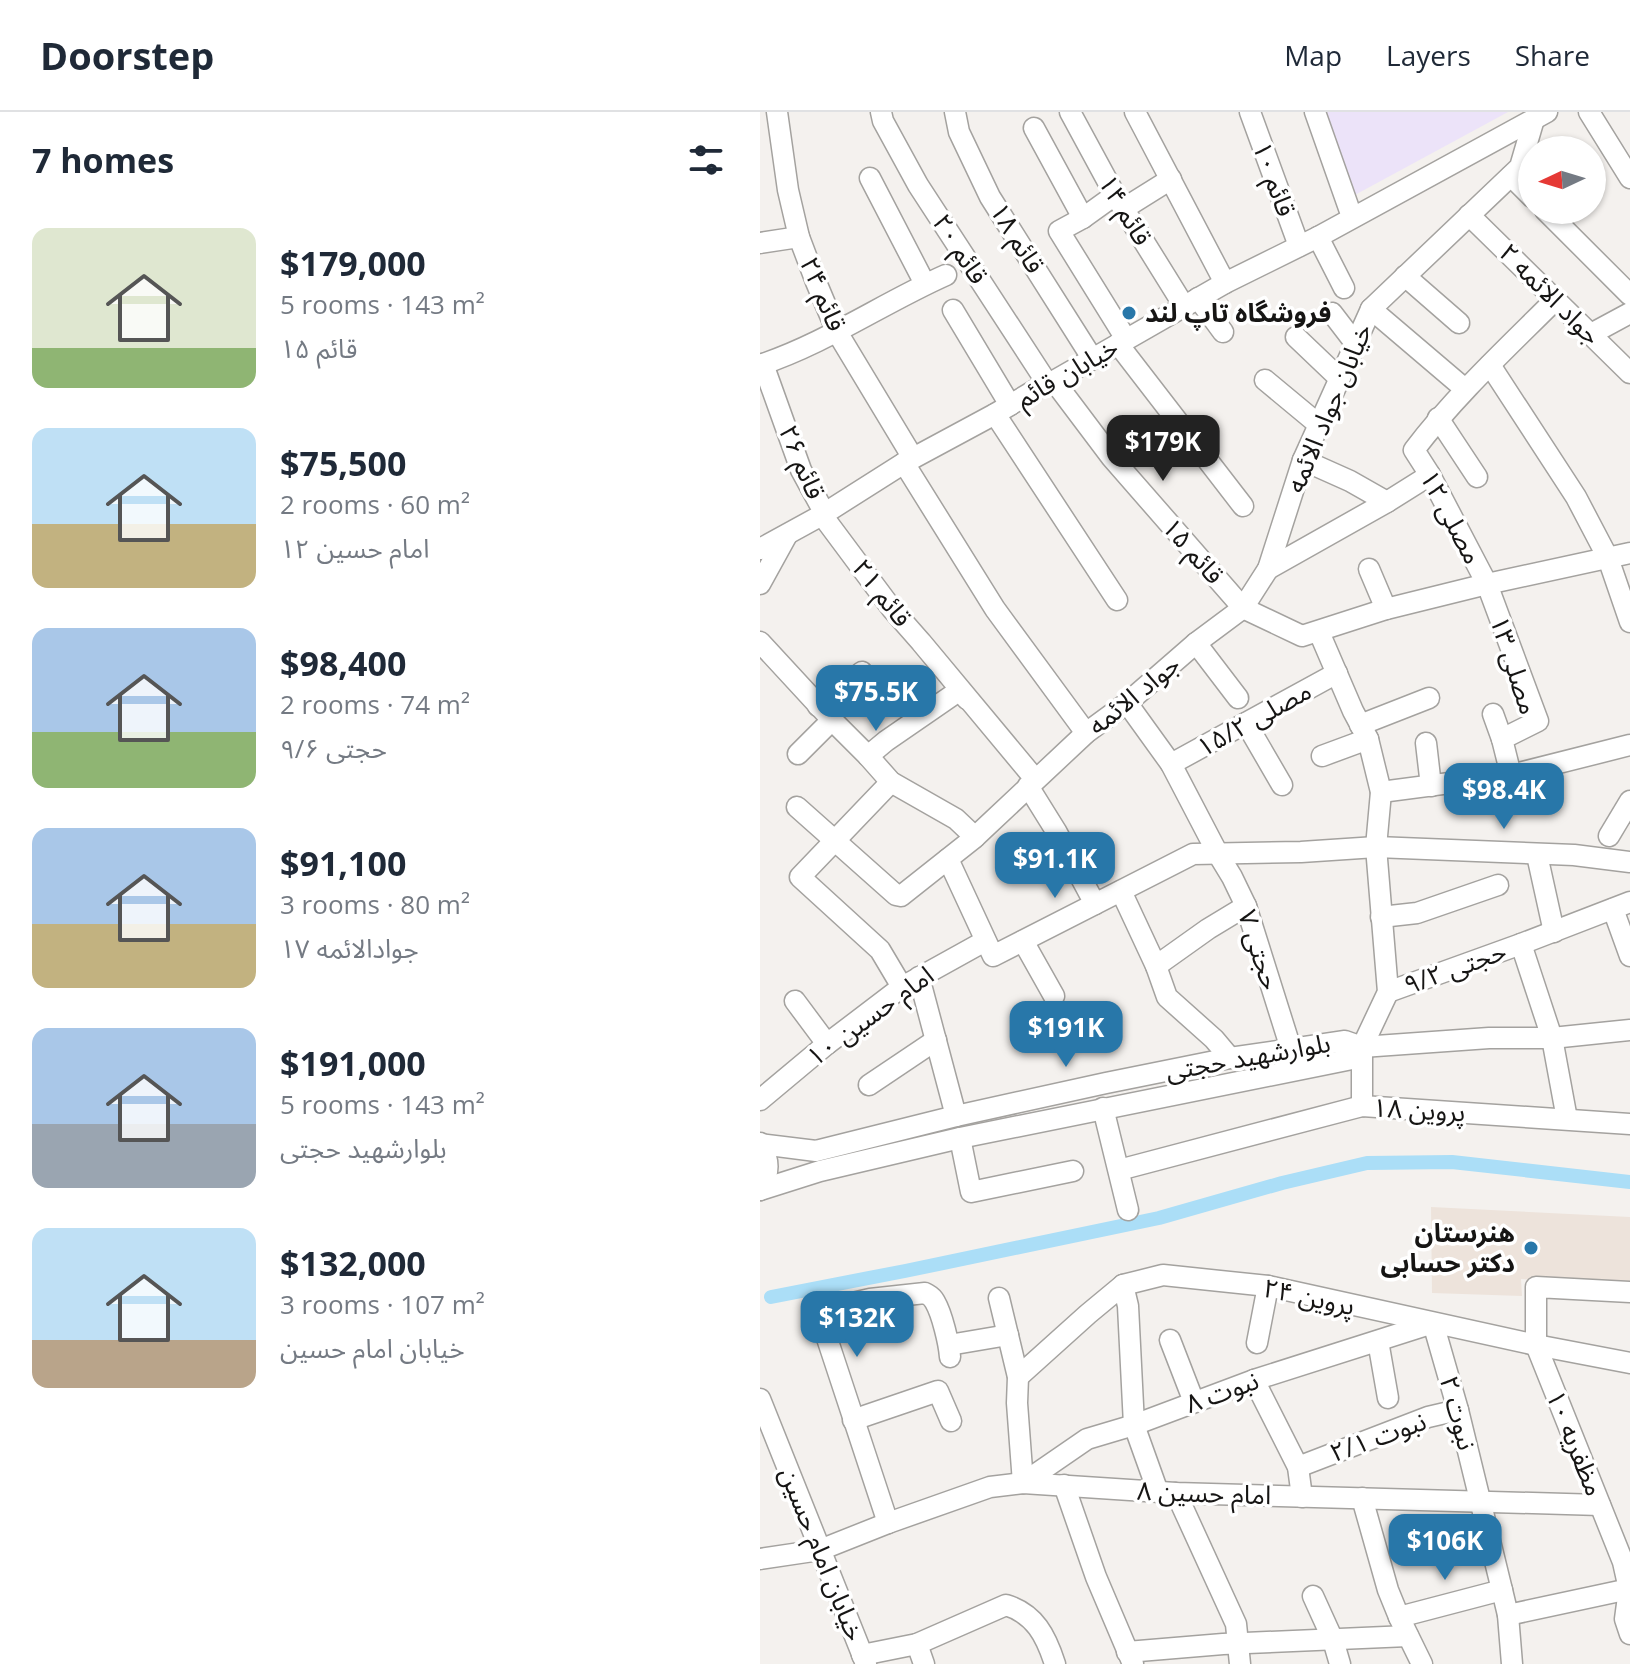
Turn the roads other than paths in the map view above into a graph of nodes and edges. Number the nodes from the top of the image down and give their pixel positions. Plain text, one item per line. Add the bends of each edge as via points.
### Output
1 (777, 112) edge
2 (881, 112) edge
3 (955, 112) edge
4 (1070, 112) edge
5 (1135, 112) edge
6 (1250, 112) edge
7 (1315, 112) edge
8 (1589, 112) edge
9 (1540, 116) edge
10 (1034, 128) dead end
11 (1511, 176) junction
12 (870, 178) dead end
13 (1630, 178) edge
14 (1171, 179) junction
15 (1518, 183) edge
16 (1119, 202) junction
17 (1469, 215) junction
18 (1352, 217) junction
19 (1083, 218) junction
20 (1559, 224) edge
21 (799, 237) junction
22 (1318, 237) junction
23 (760, 243) edge
24 (1299, 246) junction
25 (946, 275) dead end
26 (1405, 276) junction
27 (1225, 283) junction
28 (925, 284) junction
29 (1344, 288) dead end
30 (1630, 295) edge
31 (1556, 299) junction
32 (1191, 302) junction
33 (1371, 309) junction
34 (953, 310) dead end
35 (1332, 313) dead end
36 (1630, 313) edge
37 (1459, 323) dead end
38 (837, 332) junction
39 (1223, 332) dead end
40 (1591, 334) junction
41 (1296, 337) dead end
42 (1122, 341) junction
43 (1355, 343) junction
44 (1092, 358) junction
45 (762, 365) edge
46 (1490, 365) junction
47 (1630, 373) edge
48 (1339, 378) junction
49 (1265, 380) dead end
50 (1050, 382) junction
51 (1465, 389) junction
52 (1003, 410) junction
53 (1438, 418) junction
54 (1318, 424) junction
55 (909, 460) junction
56 (1303, 460) junction
57 (1430, 475) junction
58 (1477, 477) dead end
59 (1387, 502) junction
60 (1243, 506) dead end
61 (823, 514) junction
62 (788, 534) junction
63 (760, 549) edge
64 (1630, 553) edge
65 (1608, 558) junction
66 (1268, 569) junction
67 (1369, 569) dead end
68 (760, 584) edge
69 (1487, 584) junction
70 (1117, 600) dead end
71 (1243, 608) junction
72 (1386, 609) junction
73 (1630, 622) edge
74 (1319, 632) junction
75 (760, 642) edge
76 (1196, 643) junction
77 (862, 672) dead end
78 (1337, 673) junction
79 (960, 690) junction
80 (1238, 698) dead end
81 (1429, 698) dead end
82 (1127, 703) junction
83 (825, 713) junction
84 (1493, 714) dead end
85 (1246, 723) junction
86 (1364, 732) junction
87 (1086, 733) junction
88 (1502, 739) junction
89 (1426, 743) dead end
90 (1630, 745) edge
91 (798, 754) dead end
92 (868, 756) junction
93 (1322, 756) dead end
94 (1171, 764) junction
95 (1511, 775) junction
96 (891, 782) junction
97 (1032, 783) junction
98 (1282, 785) dead end
99 (1431, 786) junction
100 (1381, 792) junction
101 (1630, 801) edge
102 (797, 807) dead end
103 (1609, 836) junction
104 (975, 837) junction
105 (833, 840) junction
106 (1376, 847) junction
107 (1218, 854) junction
108 (1537, 855) junction
109 (1574, 855) junction
110 (948, 859) junction
111 (1629, 862) edge
112 (1498, 885) dead end
113 (1121, 891) junction
114 (1095, 904) junction
115 (1622, 905) edge
116 (1246, 906) junction
117 (1381, 917) junction
118 (1554, 932) junction
119 (985, 941) junction
120 (1023, 941) junction
121 (1521, 944) junction
122 (1630, 956) edge
123 (1156, 966) junction
124 (911, 982) junction
125 (1388, 992) junction
126 (1054, 996) dead end
127 (795, 1001) dead end
128 (1630, 1030) edge
129 (1552, 1038) junction
130 (936, 1040) junction
131 (827, 1044) junction
132 (1362, 1047) junction
133 (1291, 1049) junction
134 (1230, 1058) junction
135 (869, 1085) dead end
136 (760, 1100) edge
137 (1362, 1106) junction
138 (1103, 1108) junction
139 (956, 1116) junction
140 (1567, 1119) junction
141 (1630, 1124) edge
142 (960, 1138) junction
143 (760, 1144) edge
144 (1119, 1170) junction
145 (1073, 1171) dead end
146 (760, 1190) edge
147 (1128, 1210) dead end
148 (1123, 1285) junction
149 (1268, 1286) junction
150 (1630, 1292) edge
151 (999, 1298) dead end
152 (1433, 1323) junction
153 (1008, 1335) junction
154 (1170, 1340) dead end
155 (1378, 1341) junction
156 (1257, 1343) dead end
157 (1536, 1345) junction
158 (1630, 1363) edge
159 (1018, 1377) junction
160 (1254, 1380) junction
161 (1388, 1398) dead end
162 (760, 1399) edge
163 (1194, 1402) junction
164 (1458, 1410) junction
165 (853, 1420) junction
166 (951, 1421) dead end
167 (1134, 1425) junction
168 (1298, 1467) junction
169 (1023, 1483) junction
170 (1064, 1485) junction
171 (1167, 1493) junction
172 (1302, 1497) junction
173 (1362, 1498) junction
174 (1481, 1503) junction
175 (1600, 1505) junction
176 (888, 1523) junction
177 (820, 1550) junction
178 (760, 1559) edge
179 (1626, 1561) edge
180 (1629, 1589) edge
181 (1502, 1590) junction
182 (1313, 1596) dead end
183 (1508, 1615) junction
184 (1399, 1617) junction
185 (1628, 1623) edge
186 (1408, 1636) junction
187 (1333, 1640) junction
188 (917, 1644) junction
189 (1240, 1654) edge
190 (1130, 1658) edge
191 (864, 1659) edge
192 (924, 1664) edge
193 (1055, 1664) edge
194 (1340, 1664) edge
195 (1422, 1664) edge
196 (1512, 1664) edge

1 - 21 street, قائم ۲۴
2 - 50 street, قائم ۲۰ via 918,185
3 - 44 street, قائم ۱۸ via 990,197
4 - 16 street, قائم ۱۴
5 - 14 street
6 - 24 street, قائم ۱۰
7 - 18 street
8 - 13 street
9 - 11 street, خیابان جواد الائمه via 1520,167
9 - 18 street, خیابان قائم
10 - 19 street
11 - 15 street
11 - 17 street, خیابان جواد الائمه
12 - 28 street
14 - 16 street
14 - 27 street
16 - 19 street
16 - 32 street, قائم ۱۴
17 - 26 street, خیابان جواد الائمه
17 - 31 street, جواد الائمه ۲
18 - 22 street, خیابان قائم
19 - 42 street via 1059,231
20 - 30 street
21 - 23 street
21 - 38 street, قائم ۲۴
22 - 24 street, خیابان قائم
22 - 29 street
24 - 27 street, خیابان قائم
25 - 28 street
26 - 33 street, خیابان جواد الائمه
26 - 37 street
27 - 32 street, خیابان قائم
28 - 38 street
31 - 40 street, جواد الائمه ۲
31 - 46 street
32 - 39 street, قائم ۱۴
32 - 42 street, خیابان قائم
33 - 43 street, خیابان جواد الائمه
33 - 51 street
34 - 52 street
35 - 43 street
36 - 40 street
38 - 45 street
38 - 55 street, قائم ۲۴
40 - 47 street, جواد الائمه ۲
41 - 48 street
42 - 44 street, خیابان قائم
42 - 60 street
43 - 48 street, خیابان جواد الائمه
44 - 50 street, خیابان قائم
45 - 61 street, قائم ۲۶
46 - 51 street
46 - 65 street via 1576,497
48 - 54 street, خیابان جواد الائمه
49 - 54 street
50 - 52 street, خیابان قائم
50 - 71 street, قائم ۱۵
51 - 53 street
52 - 55 street, خیابان قائم
52 - 70 street
53 - 57 street, مصلی ۱۲ via 1414,450
53 - 58 street
54 - 56 street, خیابان جواد الائمه
55 - 61 street, خیابان قائم
55 - 87 street, قائم ۲۴ via 995,609
56 - 59 street
56 - 66 street, خیابان جواد الائمه
57 - 59 street
57 - 69 street, مصلی ۱۲
59 - 66 street
61 - 62 street, خیابان قائم
61 - 79 street, قائم ۲۱
62 - 63 street, خیابان قائم
62 - 68 street
64 - 65 street
65 - 69 street
65 - 73 street
66 - 71 street, خیابان جواد الائمه
67 - 72 street
69 - 72 street
69 - 88 street, مصلی ۱۳ via 1538,721
71 - 74 street via 1302,636
71 - 76 street, جواد الائمه
72 - 74 street
74 - 78 street
75 - 83 street
76 - 80 street
76 - 82 street, جواد الائمه
77 - 83 street
78 - 85 street, مصلی ۱۵/۲
78 - 86 street
79 - 92 street
79 - 97 street, قائم ۲۱
81 - 86 street
82 - 87 street, جواد الائمه
82 - 94 street, حجتی ۷
83 - 91 street
83 - 92 street
84 - 88 street
85 - 94 street, مصلی ۱۵/۲
85 - 98 street
86 - 93 street
86 - 100 street
87 - 97 street, جواد الائمه
88 - 95 street, مصلی ۱۳
89 - 99 street
90 - 95 street
92 - 96 street
94 - 107 street, حجتی ۷
95 - 99 street
96 - 104 street via 956,819
96 - 105 street
97 - 104 street, جواد الائمه
97 - 114 street, قائم ۲۱
99 - 100 street
100 - 106 street
101 - 103 street
102 - 105 street
103 - 109 street
103 - 111 street
104 - 110 street, جواد الائمه
105 - 110 street, جواد الائمه via 898,897
105 - 124 street via 800,877
106 - 107 street
106 - 108 street
106 - 117 street
107 - 113 street via 1193,854
107 - 116 street, حجتی ۷
108 - 109 street
108 - 118 street
109 - 111 street
110 - 119 street
112 - 117 street via 1417,913
113 - 114 street
113 - 123 street
114 - 120 street
115 - 118 street, حجتی ۹/۲
115 - 122 street
116 - 123 street
116 - 133 street, حجتی ۷
117 - 125 street
118 - 121 street, حجتی ۹/۲
119 - 120 street via 993,956
119 - 124 street, ۱۰ امام حسین
120 - 126 street
121 - 125 street, حجتی ۹/۲
121 - 129 street
123 - 134 street via 1167,997
124 - 130 street
124 - 131 street, ۱۰ امام حسین
125 - 132 street
127 - 131 street
128 - 129 street
129 - 132 street
129 - 140 street
130 - 135 street
130 - 139 street
131 - 136 street, ۱۰ امام حسین
132 - 133 street, بلوارشهید حجتی via 1345,1041
132 - 137 street
132 - 138 street, بلوارشهید حجتی via 1352,1059
133 - 134 street, بلوارشهید حجتی
134 - 139 street, بلوارشهید حجتی
137 - 140 street, پروین ۱۸
137 - 144 street, پروین ۱۸
138 - 142 street, بلوارشهید حجتی
138 - 144 street
139 - 143 street, بلوارشهید حجتی via 816,1151
140 - 141 street, پروین ۱۸
142 - 145 street via 971,1192
142 - 146 street, بلوارشهید حجتی
143 - 146 street via 769,1164
144 - 147 street
148 - 149 street, پروین ۲۴ via 1163,1275
148 - 159 street, پروین ۲۴
148 - 167 street
149 - 152 street, پروین ۲۴
149 - 156 street
150 - 157 street via 1536,1287
151 - 153 street
152 - 155 street, نبوت ۸
152 - 157 street, پروین ۲۴
152 - 164 street, نبوت ۲
153 - 159 street
153 - 165 street via 950,1351 935,1301 925,1293 818,1311
154 - 163 street
155 - 160 street, نبوت ۸
155 - 161 street
157 - 158 street, پروین ۲۴
157 - 175 street, مظفریه ۱۰
159 - 169 street
160 - 163 street, نبوت ۸
160 - 168 street
162 - 177 street, خیابان امام حسین
163 - 167 street, نبوت ۸
164 - 168 street, نبوت ۲/۱
164 - 174 street, نبوت ۲
165 - 166 street via 938,1391
165 - 176 street
167 - 169 street, نبوت ۸ via 1087,1439
167 - 171 street
168 - 172 street
169 - 170 street, امام حسین ۸
169 - 176 street, امام حسین ۸ via 990,1487
170 - 171 street, امام حسین ۸
170 - 190 street
171 - 172 street, امام حسین ۸
171 - 189 street via 1236,1624
172 - 173 street, امام حسین ۸
173 - 174 street, امام حسین ۸
173 - 184 street
174 - 175 street, امام حسین ۸
174 - 181 street, نبوت ۲
175 - 179 street, مظفریه ۱۰
176 - 177 street, امام حسین ۸
177 - 178 street, امام حسین ۸
177 - 191 street, خیابان امام حسین
179 - 180 street, مظفریه ۱۰
180 - 183 street
180 - 185 street, مظفریه ۱۰
181 - 183 street, نبوت ۲
181 - 184 street
182 - 187 street
183 - 196 street, نبوت ۲
184 - 186 street
186 - 187 street
186 - 195 street
187 - 189 street
187 - 194 street
188 - 191 street
188 - 192 street
188 - 193 street via 1006,1605 1036,1623
189 - 190 street

